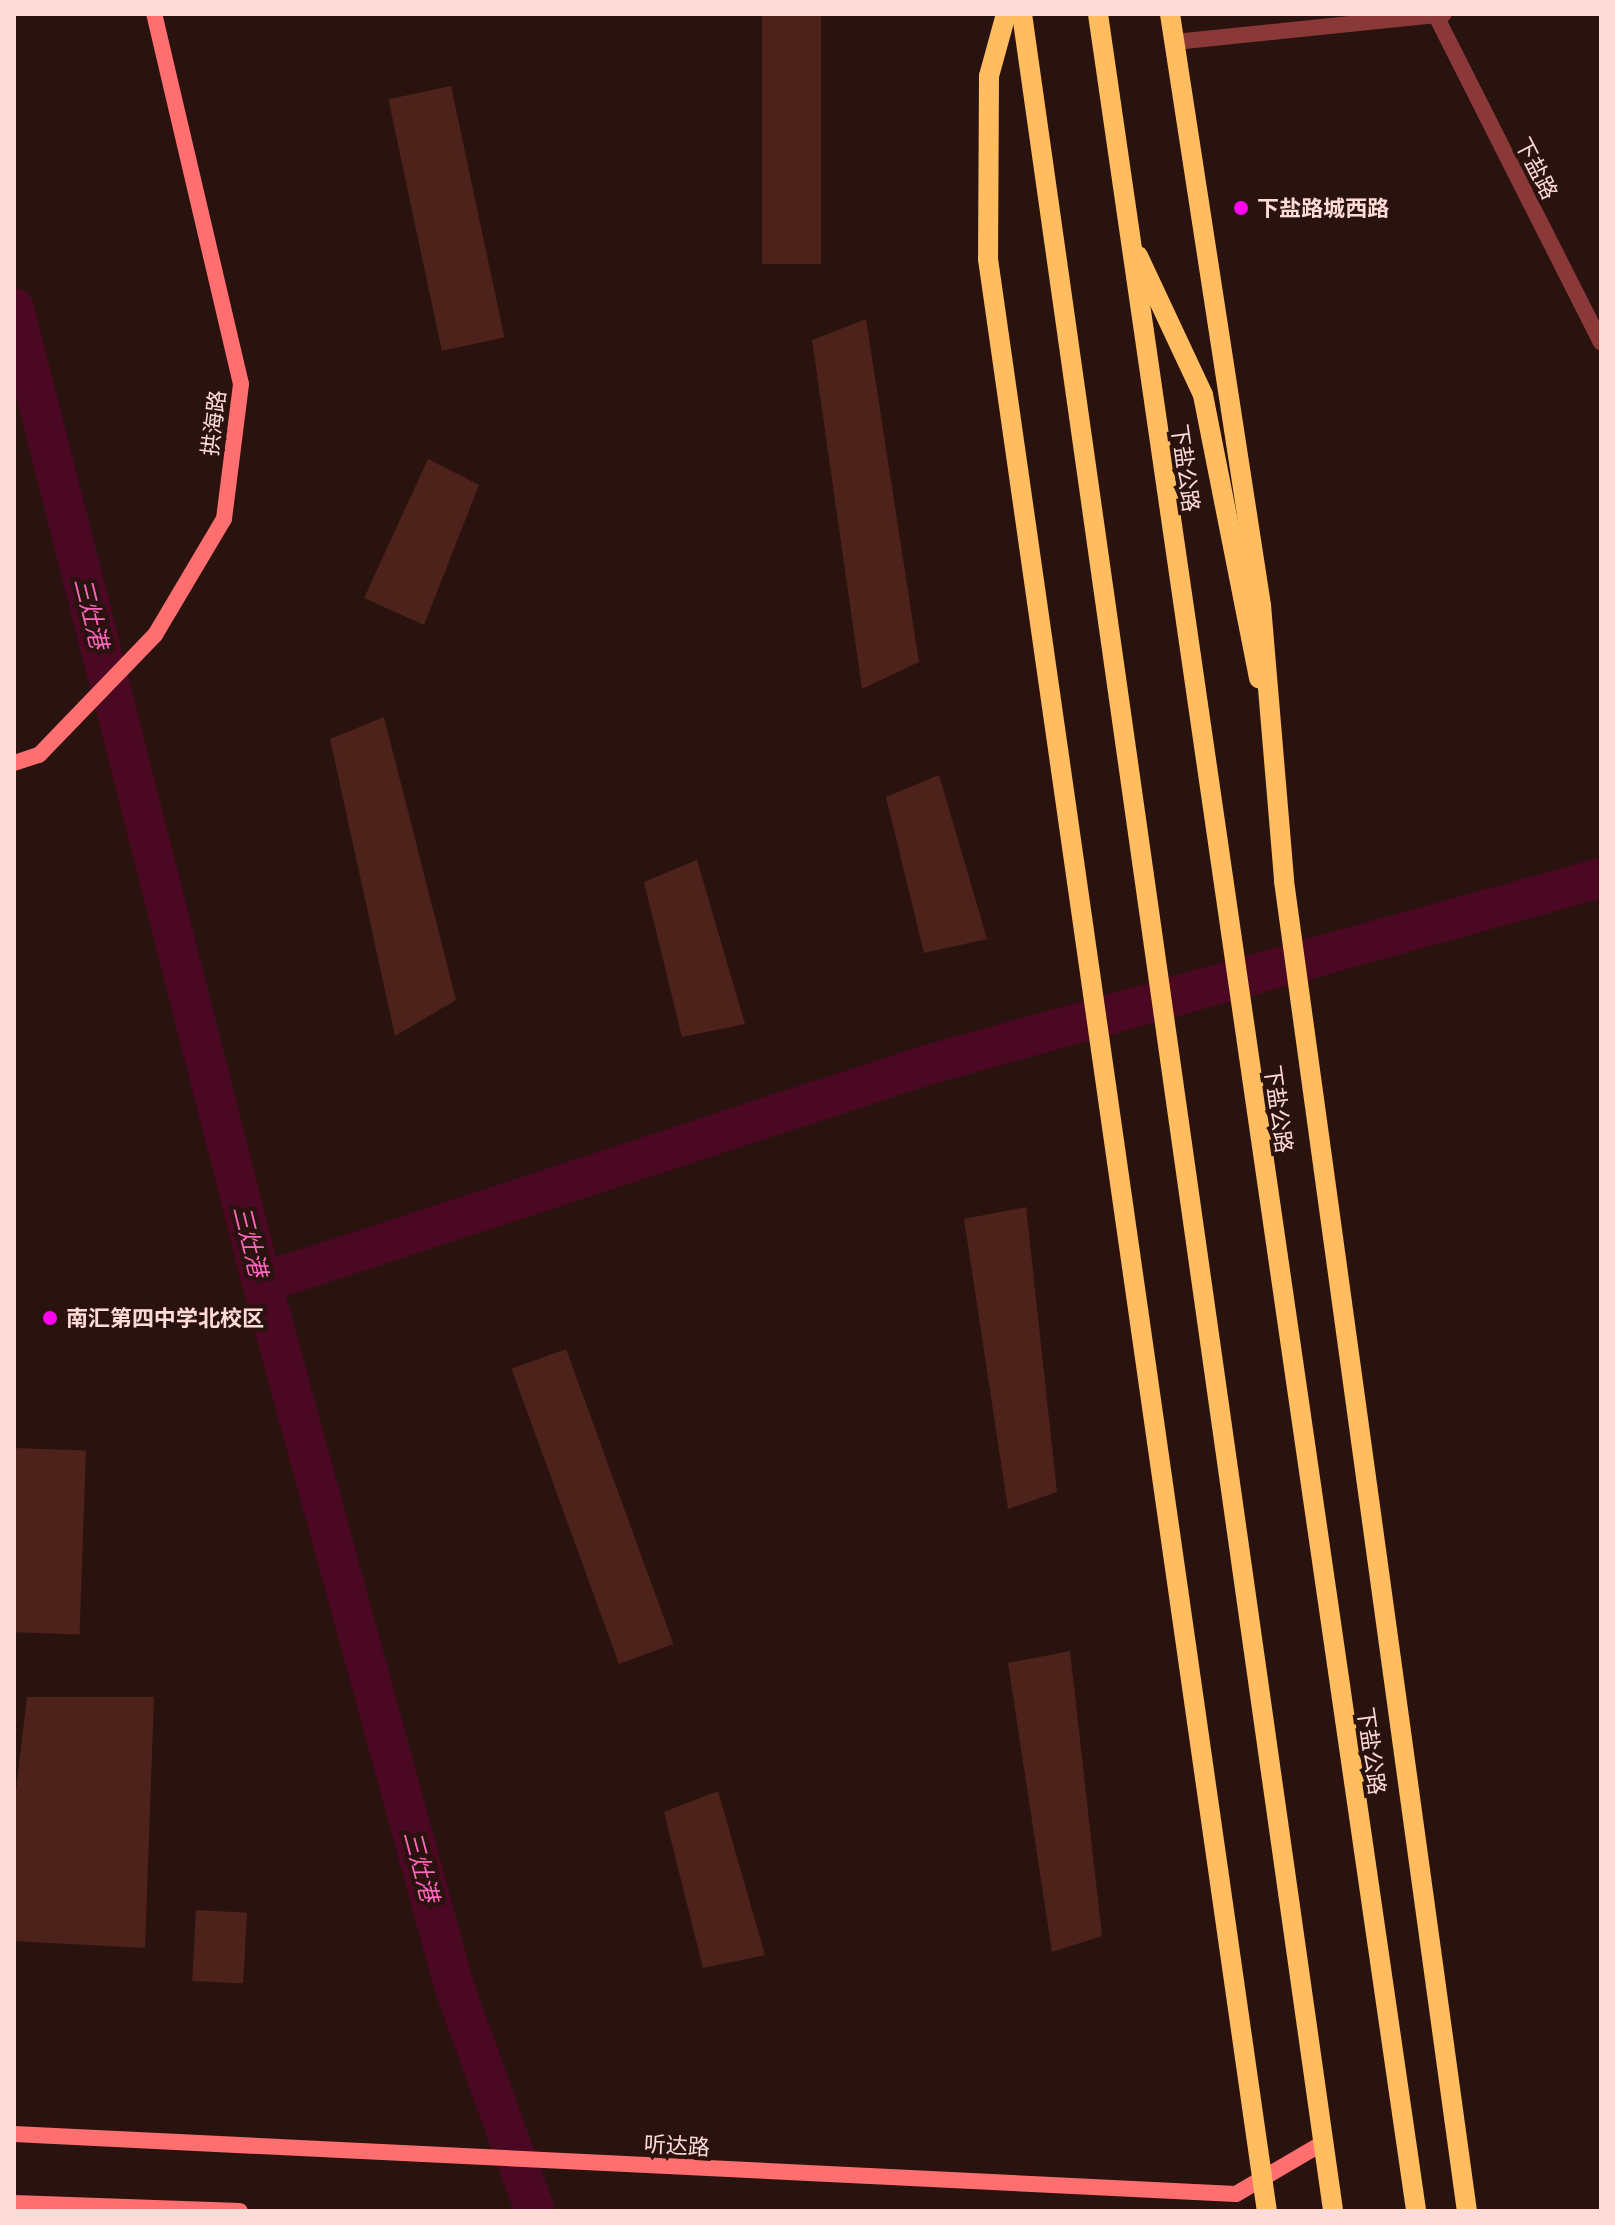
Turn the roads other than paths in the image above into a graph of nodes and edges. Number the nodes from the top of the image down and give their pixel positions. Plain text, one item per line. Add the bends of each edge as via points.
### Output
1 (154, 14) edge
2 (1006, 14) edge
3 (1022, 14) edge
4 (1098, 14) edge
5 (1170, 14) edge
6 (1435, 14) edge
7 (1445, 14) edge
8 (1175, 42) junction
9 (1129, 237) junction
10 (1601, 342) edge
11 (1273, 729) junction
12 (14, 763) edge
13 (14, 2134) edge
14 (1323, 2143) junction
15 (1262, 2179) junction
16 (14, 2203) edge
17 (240, 2211) edge
18 (1267, 2211) edge
19 (1333, 2211) edge
20 (1416, 2211) edge
21 (1467, 2211) edge

1 - 12 street, 拱海路 via 241,384 224,519 155,635 39,755
2 - 15 main road via 989,76 988,259
3 - 14 main road
4 - 9 main road, 下盐公路
5 - 8 main road
6 - 7 street
6 - 8 street
6 - 10 street, 下盐路
8 - 11 main road via 1261,605
9 - 11 main road via 1203,395 1246,635
9 - 20 main road, 下盐公路
11 - 21 main road via 1284,881 1305,1043
13 - 15 street, 听达路 via 1236,2194
14 - 15 street, 听达路
14 - 19 main road
15 - 18 main road
16 - 17 street

